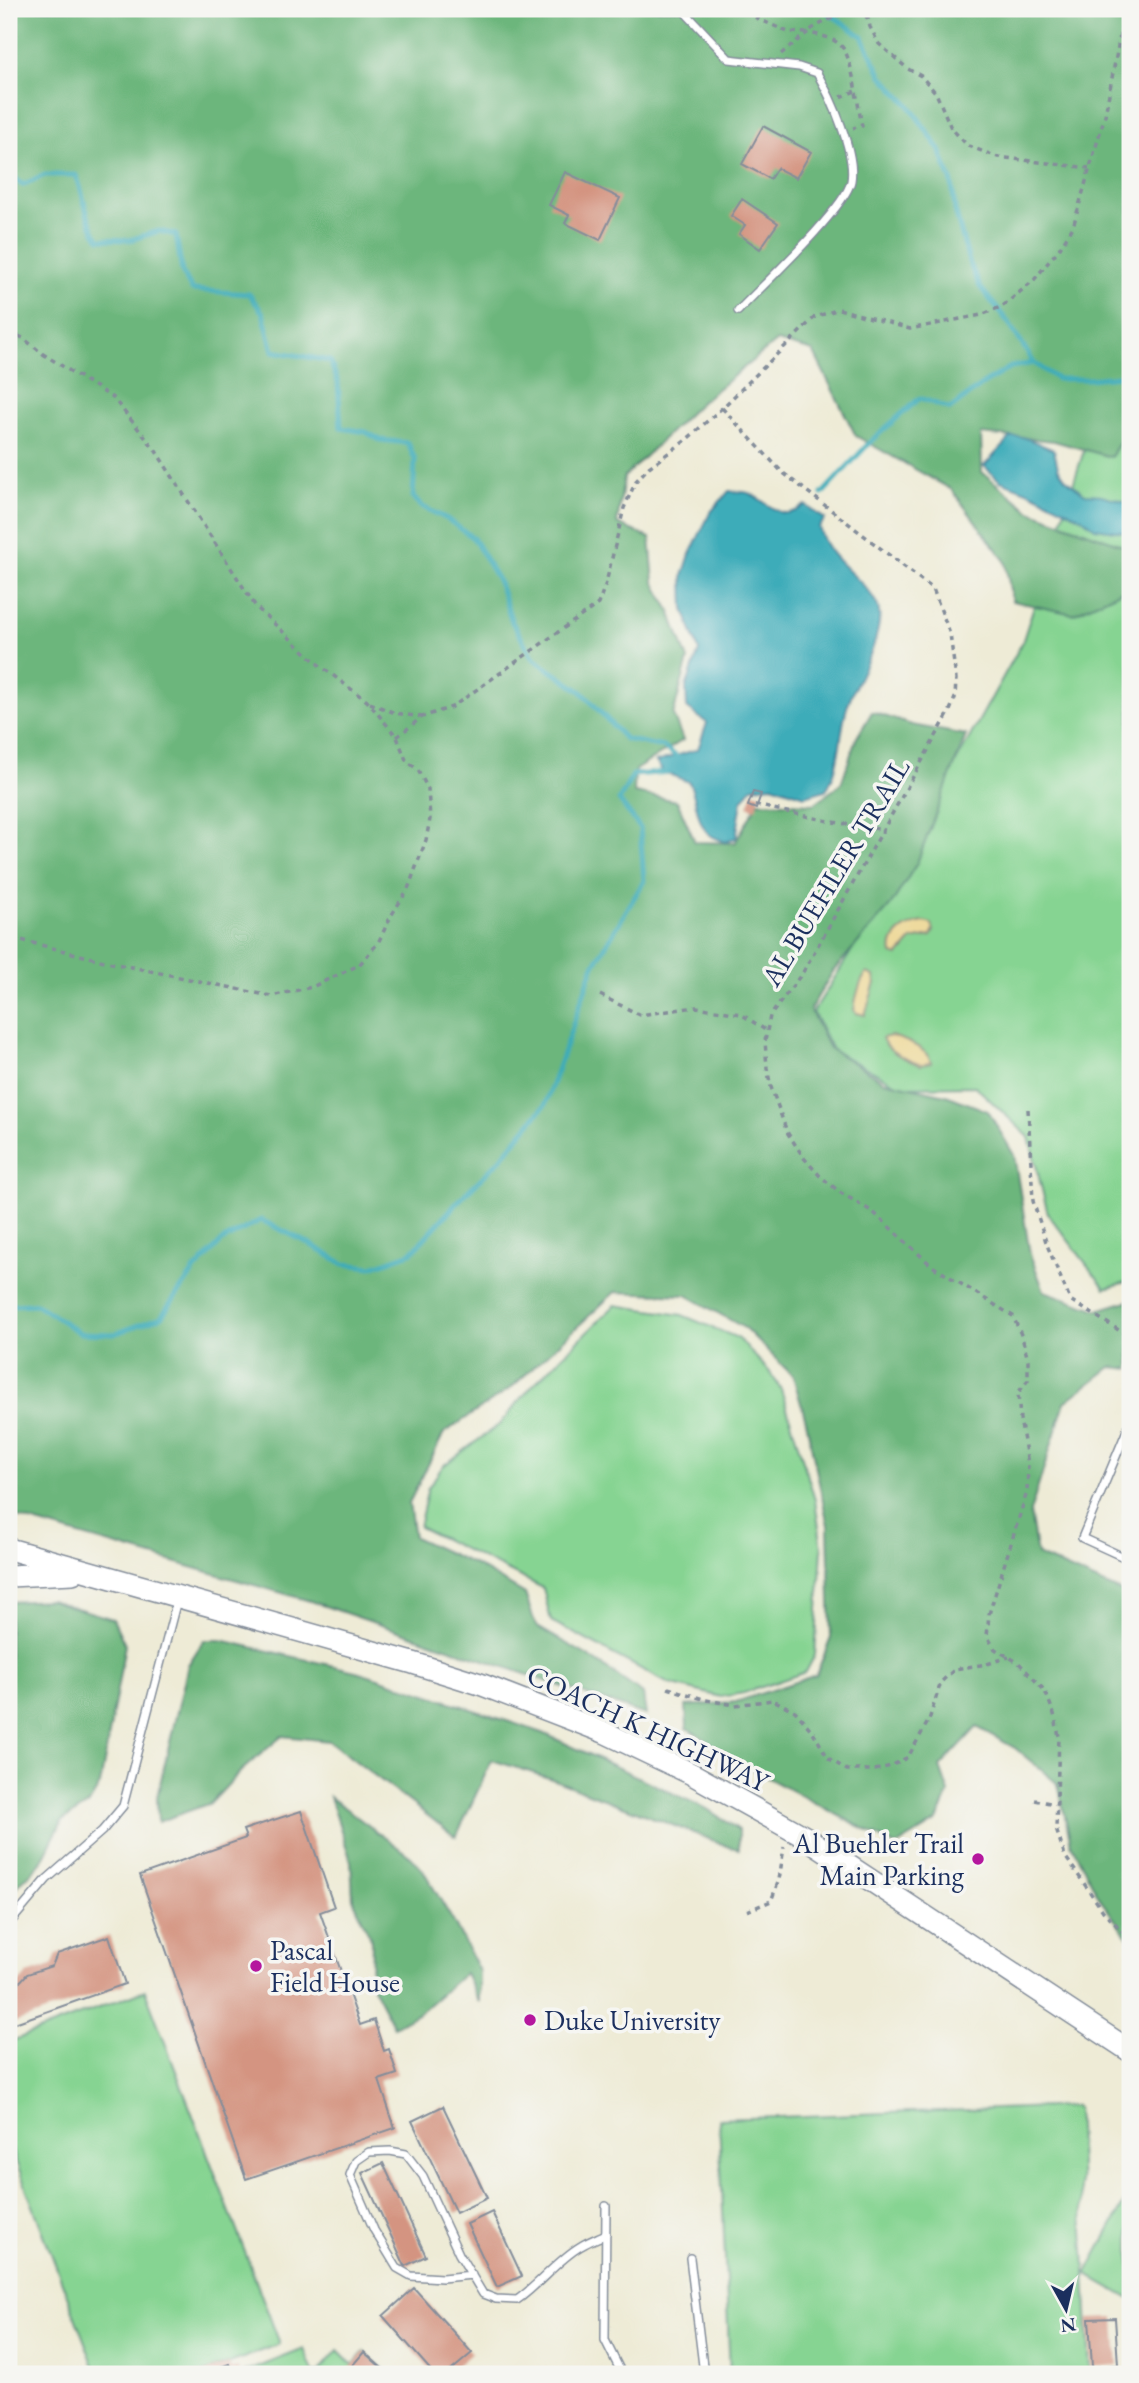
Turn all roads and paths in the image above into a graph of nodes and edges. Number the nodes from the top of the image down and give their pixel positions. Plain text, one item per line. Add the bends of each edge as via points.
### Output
1 (682, 9) edge
2 (750, 9) edge
3 (1125, 9) edge
4 (1089, 168) junction
5 (738, 311) dead end
6 (9, 332) edge
7 (722, 408) junction
8 (367, 701) junction
9 (422, 717) junction
10 (397, 737) junction
11 (755, 805) dead end
12 (885, 830) junction
13 (9, 937) edge
14 (600, 995) dead end
15 (767, 1031) junction
16 (1028, 1109) dead end
17 (1130, 1337) edge
18 (1130, 1423) edge
19 (9, 1549) edge
20 (1130, 1559) edge
21 (92, 1572) junction
22 (9, 1576) edge
23 (178, 1596) junction
24 (1009, 1657) junction
25 (668, 1688) dead end
26 (1035, 1800) dead end
27 (1055, 1804) junction
28 (788, 1828) junction
29 (747, 1912) dead end
30 (9, 1924) edge
31 (1130, 1939) edge
32 (1130, 2051) edge
33 (606, 2206) dead end
34 (606, 2234) junction
35 (690, 2258) dead end
36 (472, 2275) junction
37 (622, 2374) edge
38 (704, 2374) edge

1 - 5 lane via 729,59 817,73 833,100 849,160 851,181 838,204
2 - 4 path via 754,17 775,28 807,33 844,12 861,14 868,18 879,44 936,93 951,128 968,146 998,157
3 - 4 path via 1105,115
4 - 7 path via 1073,227 1034,280 1003,306 911,329 839,309 815,317
6 - 8 path via 113,398 154,448 256,607
7 - 9 path via 636,481 598,604 452,707
7 - 12 path, AL BUEHLER TRAIL via 782,472 933,589 950,634 955,698
8 - 9 path via 395,713
8 - 10 path
9 - 10 path
10 - 13 path via 428,789 430,819 408,889 378,943 359,965 312,987 271,996
11 - 12 path
12 - 15 path, AL BUEHLER TRAIL via 803,972 770,1016
14 - 15 path via 640,1015 696,1007 741,1014
15 - 24 path, AL BUEHLER TRAIL via 771,1087 787,1132 804,1158 820,1177 873,1212 932,1266 1013,1316 1022,1337 1028,1380 1018,1393 1028,1464 1027,1492 989,1614 987,1636
16 - 17 path via 1033,1200 1070,1300
18 - 20 lane via 1082,1538
19 - 21 main road, COACH K HIGHWAY
21 - 22 main road
21 - 23 main road, COACH K HIGHWAY
23 - 28 main road, COACH K HIGHWAY via 413,1662 540,1706 681,1768
23 - 30 lane via 122,1806 103,1831 47,1879
24 - 25 path via 955,1669 941,1682 929,1720 908,1757 875,1770 847,1770 828,1758 795,1711 773,1700 735,1704
24 - 27 path, AL BUEHLER TRAIL via 1045,1692 1054,1714 1059,1736
26 - 27 path
27 - 31 path, AL BUEHLER TRAIL via 1056,1829 1065,1856 1103,1911
28 - 29 path via 771,1901
28 - 32 main road, COACH K HIGHWAY
33 - 34 lane
34 - 36 lane via 580,2246 517,2300 483,2294
34 - 37 lane via 605,2340
35 - 38 lane
36 - 36 lane via 423,2176 406,2154 369,2152 356,2161 350,2175 397,2268 411,2276

